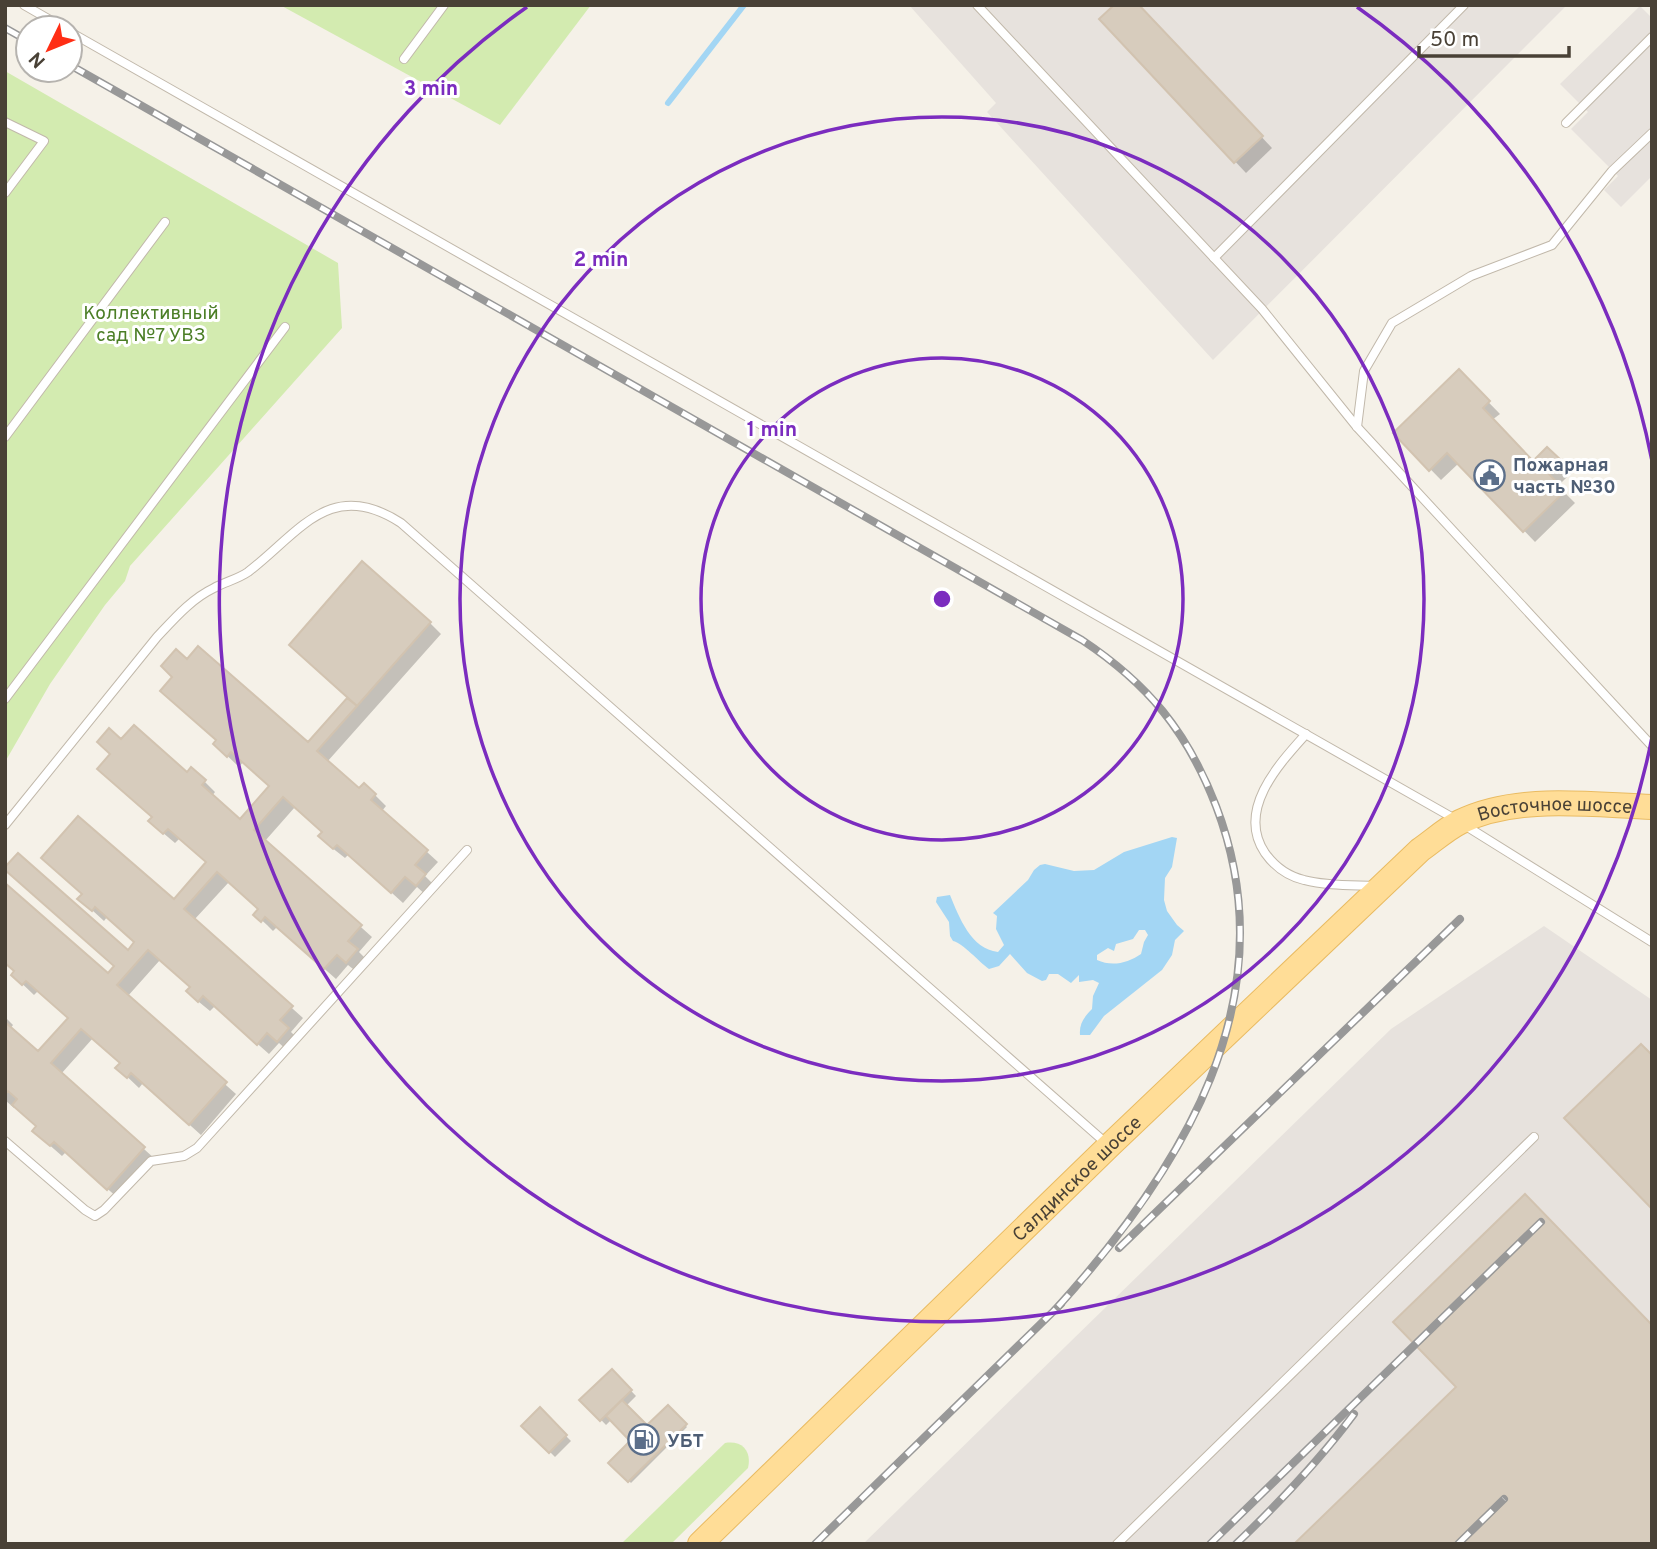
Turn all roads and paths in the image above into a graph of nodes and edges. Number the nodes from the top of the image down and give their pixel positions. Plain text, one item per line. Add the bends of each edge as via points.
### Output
1 (24, 5) edge
2 (444, 5) edge
3 (977, 5) edge
4 (1464, 5) edge
5 (40, 14) edge
6 (1652, 37) edge
7 (84, 40) edge
8 (404, 59) dead end
9 (5, 121) edge
10 (1566, 123) dead end
11 (1652, 132) edge
12 (5, 193) edge
13 (165, 222) dead end
14 (1214, 258) junction
15 (285, 327) dead end
16 (1357, 427) junction
17 (5, 437) edge
18 (5, 699) edge
19 (1306, 734) junction
20 (1652, 746) edge
21 (1652, 807) edge
22 (1460, 822) junction
23 (5, 825) edge
24 (467, 850) dead end
25 (1381, 886) junction
26 (1652, 942) edge
27 (1534, 1137) dead end
28 (5, 1141) edge
29 (1109, 1146) junction
30 (700, 1544) edge
31 (1117, 1544) edge

1 - 5 lane
2 - 8 lane
3 - 14 lane
4 - 14 lane
6 - 10 lane
7 - 19 lane
9 - 12 lane via 44,141
11 - 16 lane via 1612,171 1552,244 1471,276 1392,323 1364,371
13 - 17 lane
14 - 16 lane via 1262,309
15 - 18 lane
16 - 20 lane
19 - 22 lane
19 - 25 lane via 1259,801 1255,814 1260,845 1279,869 1292,876
21 - 22 main road, Восточное шоссе via 1543,804 1501,809
22 - 25 main road, Салдинское шоссе
22 - 26 lane
23 - 29 lane via 183,610 213,588 246,574 300,526 323,512 349,506 375,508 401,523
24 - 28 lane via 197,1148 184,1156 151,1161 95,1216
25 - 29 main road, Салдинское шоссе
27 - 31 lane
29 - 30 main road, Салдинское шоссе

